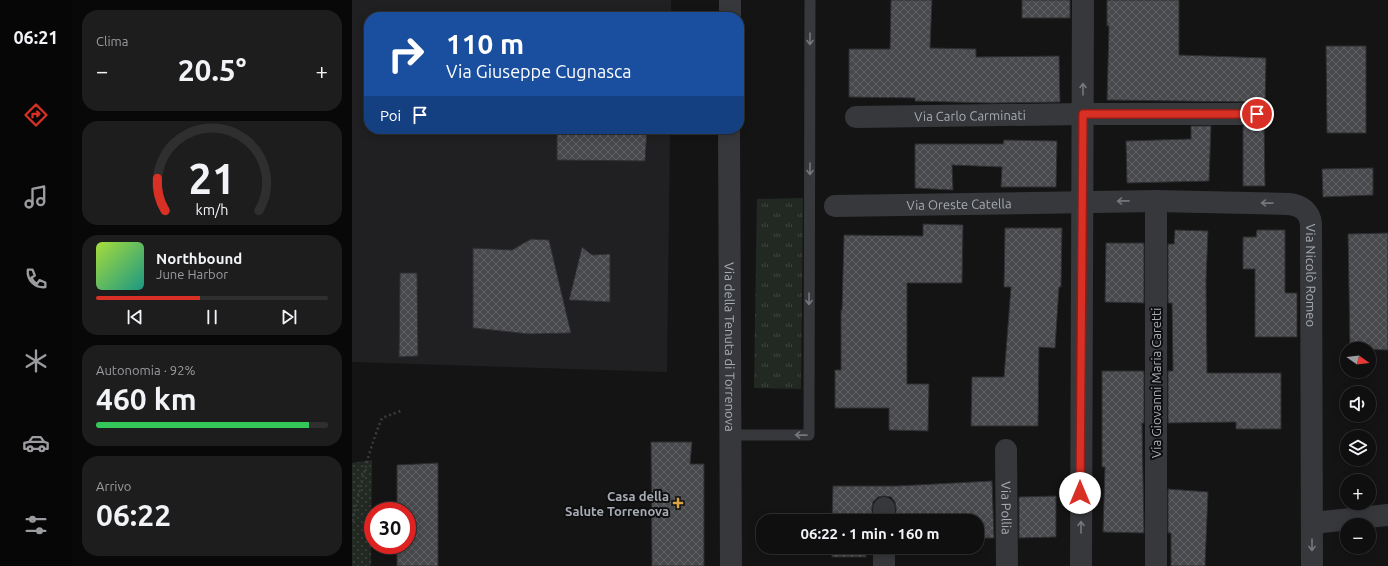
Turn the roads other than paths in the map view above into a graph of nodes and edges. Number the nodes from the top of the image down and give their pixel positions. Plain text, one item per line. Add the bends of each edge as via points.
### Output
1 (730, 0) edge
2 (810, 0) edge
3 (1083, 0) edge
4 (730, 12) edge
5 (1083, 114) junction
6 (1257, 114) dead end
7 (856, 117) dead end
8 (729, 134) edge
9 (1082, 201) junction
10 (1156, 201) junction
11 (835, 206) dead end
12 (730, 435) junction
13 (1006, 450) dead end
14 (1388, 515) edge
15 (1312, 523) junction
16 (884, 554) edge
17 (730, 566) edge
18 (884, 566) edge
19 (1007, 566) edge
20 (1081, 566) edge
21 (1156, 566) edge
22 (1312, 566) edge

1 - 4 street
2 -> 12 lane via 809,435
5 -> 3 street
5 - 6 street, Via Carlo Carminati
5 - 7 street, Via Carlo Carminati
5 - 9 street
8 - 12 street, Via della Tenuta di Torrenova
10 -> 9 street, Via Nicolò Romeo
9 - 11 street, Via Oreste Catella
20 -> 9 street
15 -> 10 street, Via Nicolò Romeo via 1311,219 1305,210 1289,204
10 - 21 street, Via Giovanni Maria Caretti
12 - 17 street, Via della Tenuta di Torrenova
13 - 19 street, Via Pollia
14 - 15 street
15 -> 22 street, Via Nicolò Romeo
16 - 18 street

